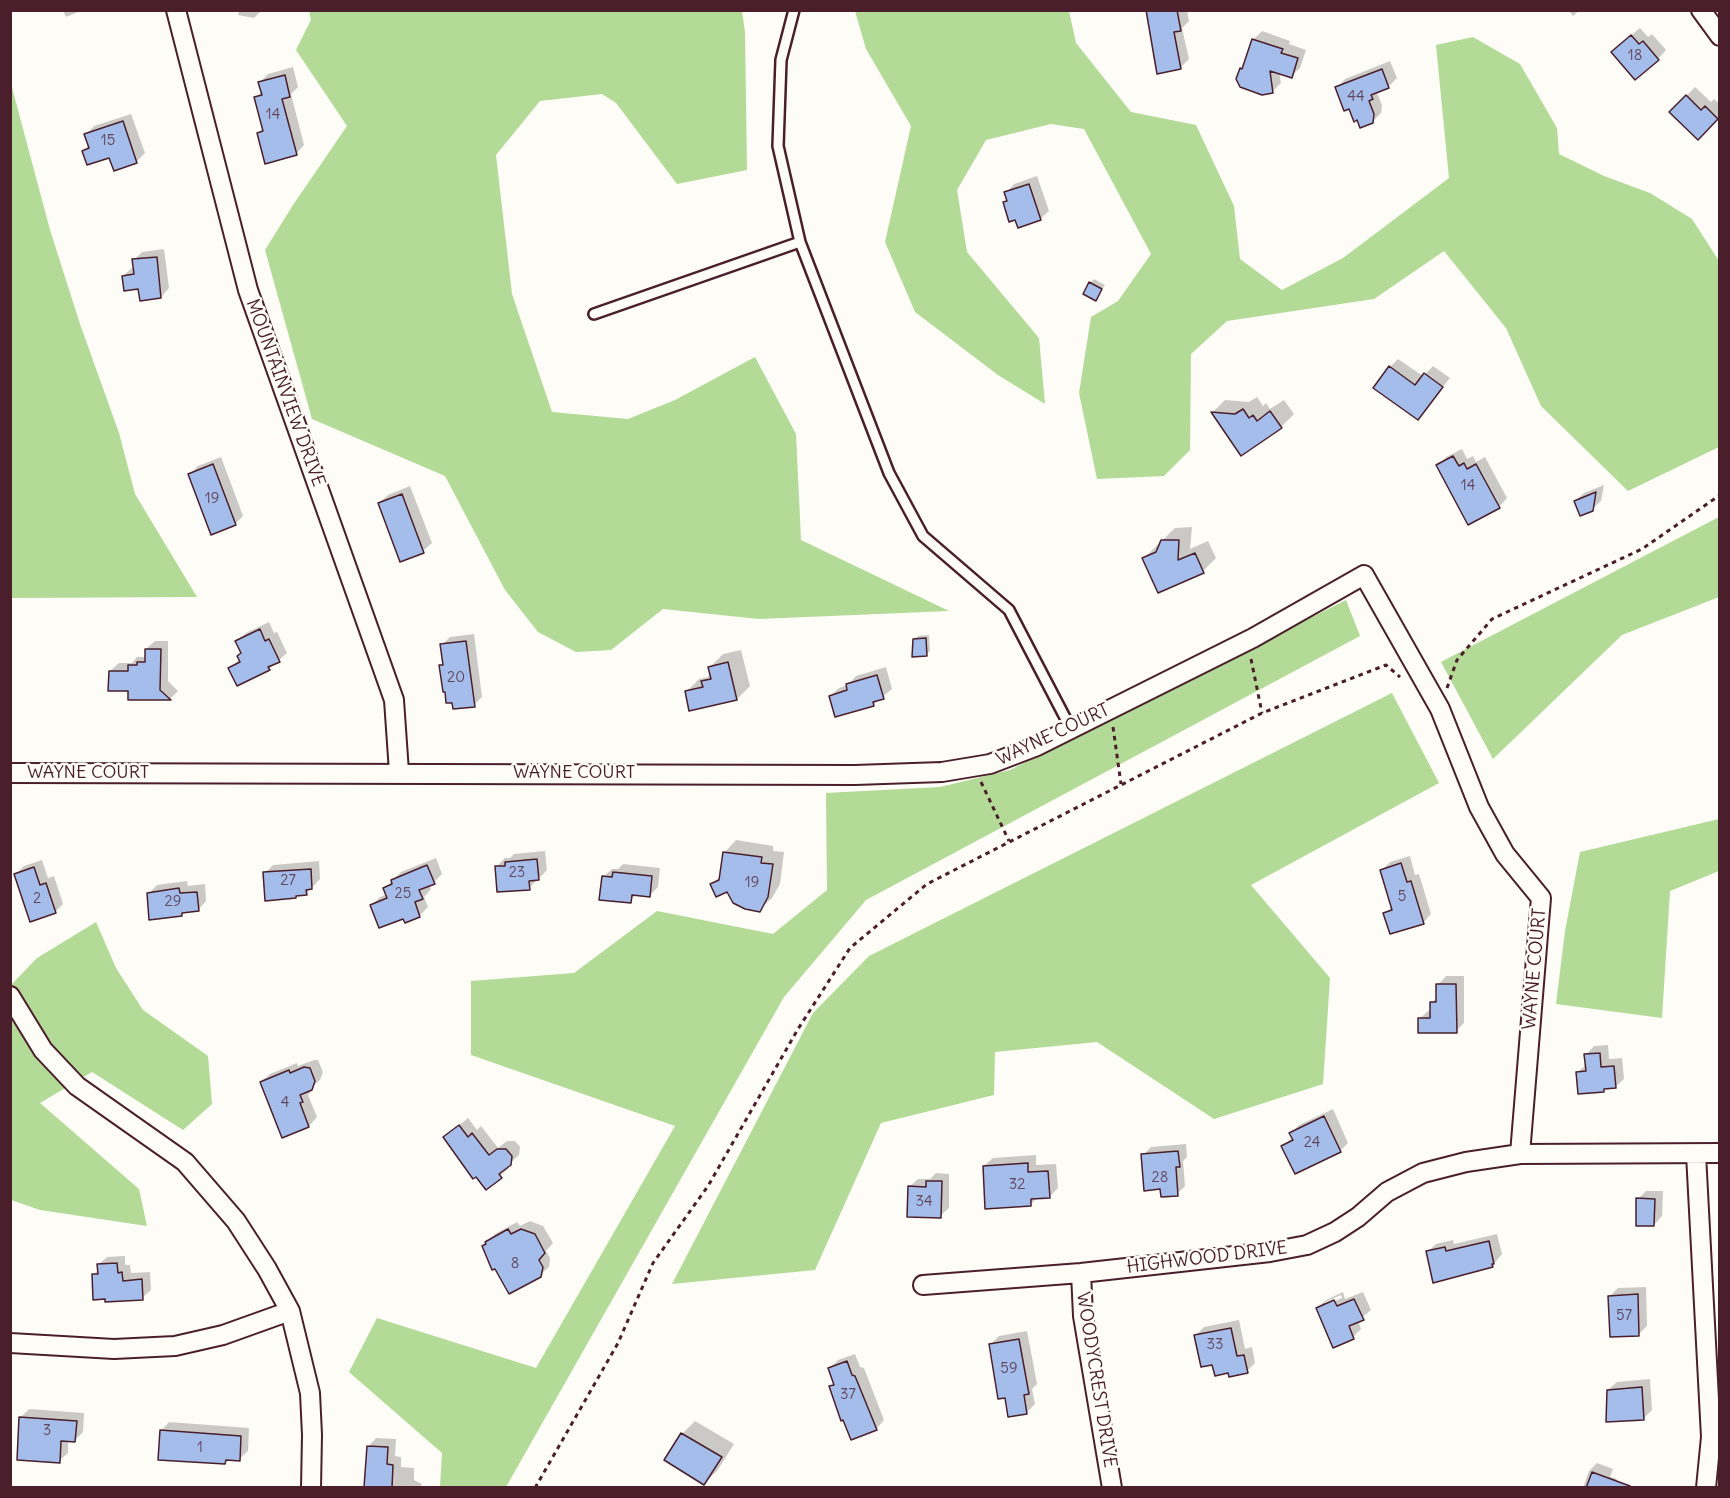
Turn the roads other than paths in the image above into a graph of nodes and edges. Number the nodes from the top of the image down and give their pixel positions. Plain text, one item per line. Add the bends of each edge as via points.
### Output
1 (177, 10) edge
2 (794, 10) edge
3 (1701, 10) edge
4 (1719, 36) edge
5 (800, 242) junction
6 (594, 314) dead end
7 (1071, 729) junction
8 (10, 772) edge
9 (399, 772) junction
10 (10, 996) edge
11 (1719, 1153) edge
12 (1520, 1154) junction
13 (1696, 1154) junction
14 (1081, 1272) junction
15 (923, 1285) dead end
16 (290, 1311) junction
17 (10, 1343) edge
18 (311, 1488) edge
19 (1112, 1488) edge
20 (1706, 1488) edge

1 - 9 street, MOUNTAINVIEW DRIVE via 248,290 394,700
2 - 5 lane via 781,60 778,146
3 - 4 street
5 - 6 lane
5 - 7 lane via 889,473 923,536 1009,610
7 - 9 street, WAYNE COURT via 990,764 942,772
7 - 12 street, WAYNE COURT via 1247,641 1364,575 1440,709 1479,807 1505,854 1541,898
8 - 9 street, WAYNE COURT
10 - 16 street via 43,1050 77,1086 185,1162 236,1221
11 - 13 street, HIGHWOOD DRIVE
12 - 13 street, HIGHWOOD DRIVE
12 - 14 street, HIGHWOOD DRIVE via 1423,1173 1387,1192 1335,1232 1307,1245
13 - 20 street via 1711,1437
14 - 15 street, HIGHWOOD DRIVE
14 - 19 street, WOODYCREST DRIVE via 1083,1316
16 - 17 street via 223,1335 175,1346 114,1349
16 - 18 street via 310,1393

